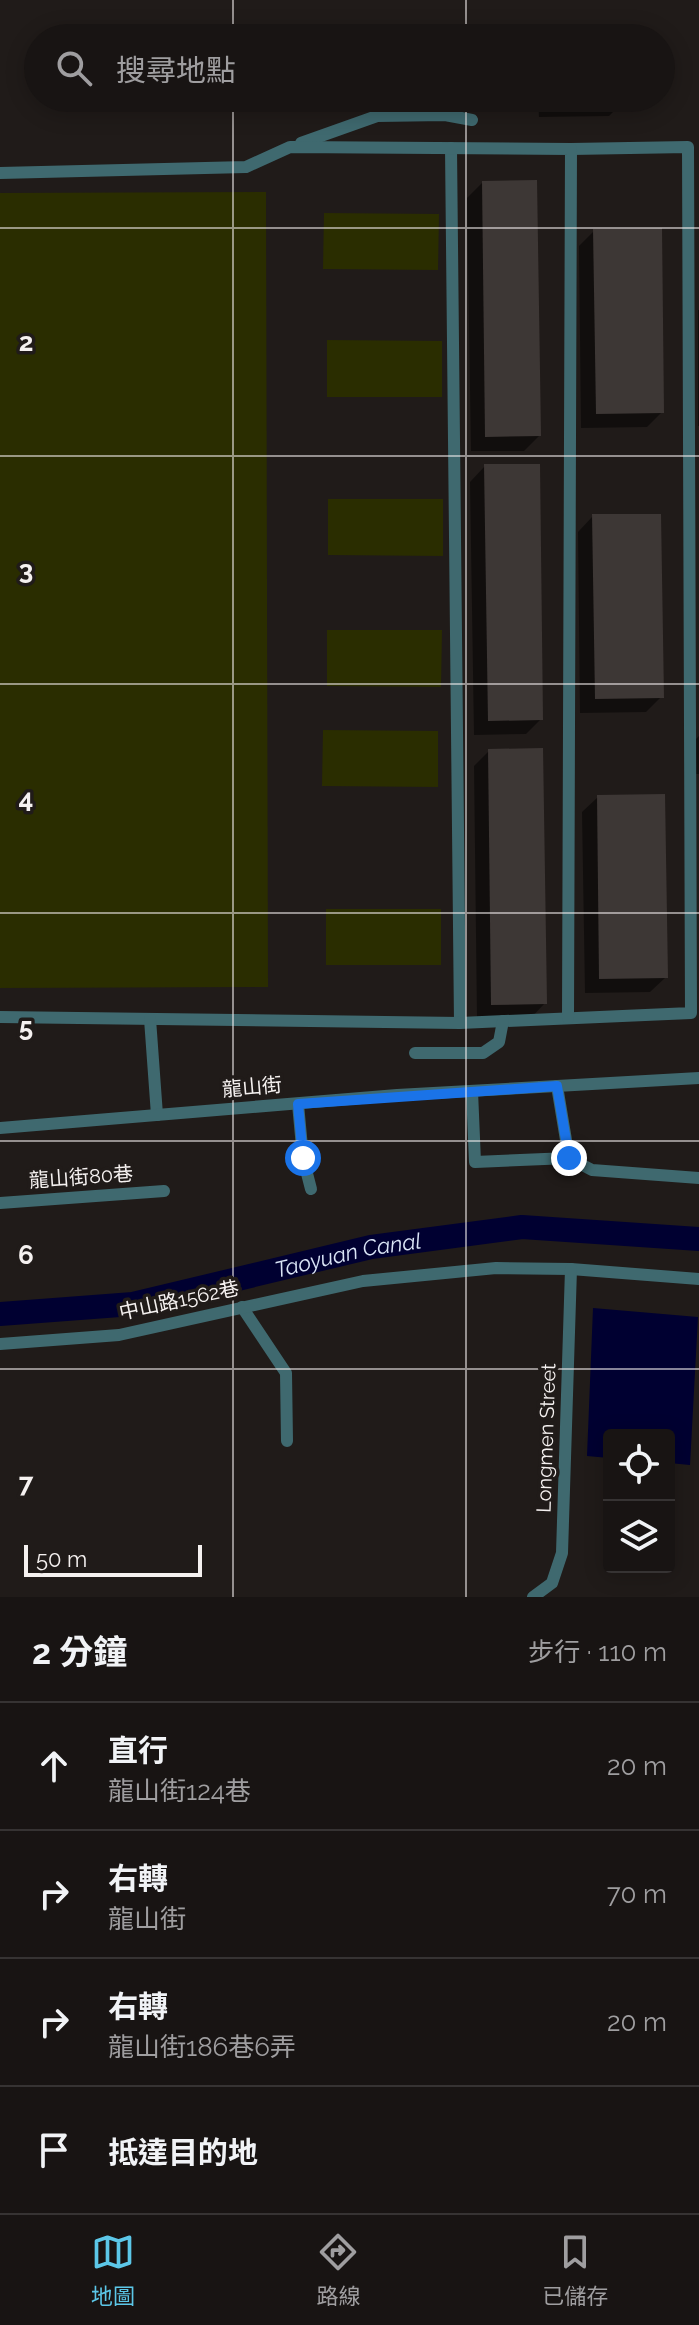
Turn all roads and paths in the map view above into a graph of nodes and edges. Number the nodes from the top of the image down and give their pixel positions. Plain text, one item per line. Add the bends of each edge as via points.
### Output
1 (472, 120) dead end
2 (290, 147) junction
3 (451, 148) junction
4 (571, 149) junction
5 (0, 173) edge
6 (0, 1017) edge
7 (568, 1018) junction
8 (150, 1019) junction
9 (503, 1021) junction
10 (460, 1023) junction
11 (415, 1053) dead end
12 (699, 1078) edge
13 (557, 1086) junction
14 (472, 1091) junction
15 (298, 1104) junction
16 (157, 1115) junction
17 (0, 1128) edge
18 (569, 1158) junction
19 (699, 1178) edge
20 (311, 1189) dead end
21 (164, 1191) dead end
22 (0, 1203) edge
23 (571, 1269) junction
24 (699, 1279) edge
25 (242, 1307) junction
26 (0, 1344) edge
27 (287, 1441) dead end
28 (533, 1597) edge

1 - 2 lane via 377,116
2 - 3 lane
2 - 5 lane via 246,167
3 - 4 lane
3 - 10 lane
4 - 7 lane
4 - 7 lane via 688,147 691,1013
6 - 8 lane
7 - 9 lane
8 - 10 lane
8 - 16 lane
9 - 10 lane
9 - 11 lane via 499,1042 483,1053
12 - 13 lane, 龍山街
13 - 14 lane, 龍山街
13 - 18 lane
14 - 15 lane, 龍山街
14 - 18 lane via 475,1162
15 - 16 lane, 龍山街
15 - 20 lane
16 - 17 lane, 龍山街
18 - 19 lane via 592,1170
21 - 22 lane, 龍山街80巷
23 - 24 lane, 中山路1562巷
23 - 25 lane, 中山路1562巷 via 496,1268 363,1281
23 - 28 lane, Longmen Street via 562,1553 552,1583
25 - 26 lane, 中山路1562巷 via 119,1335
25 - 27 lane via 286,1373

